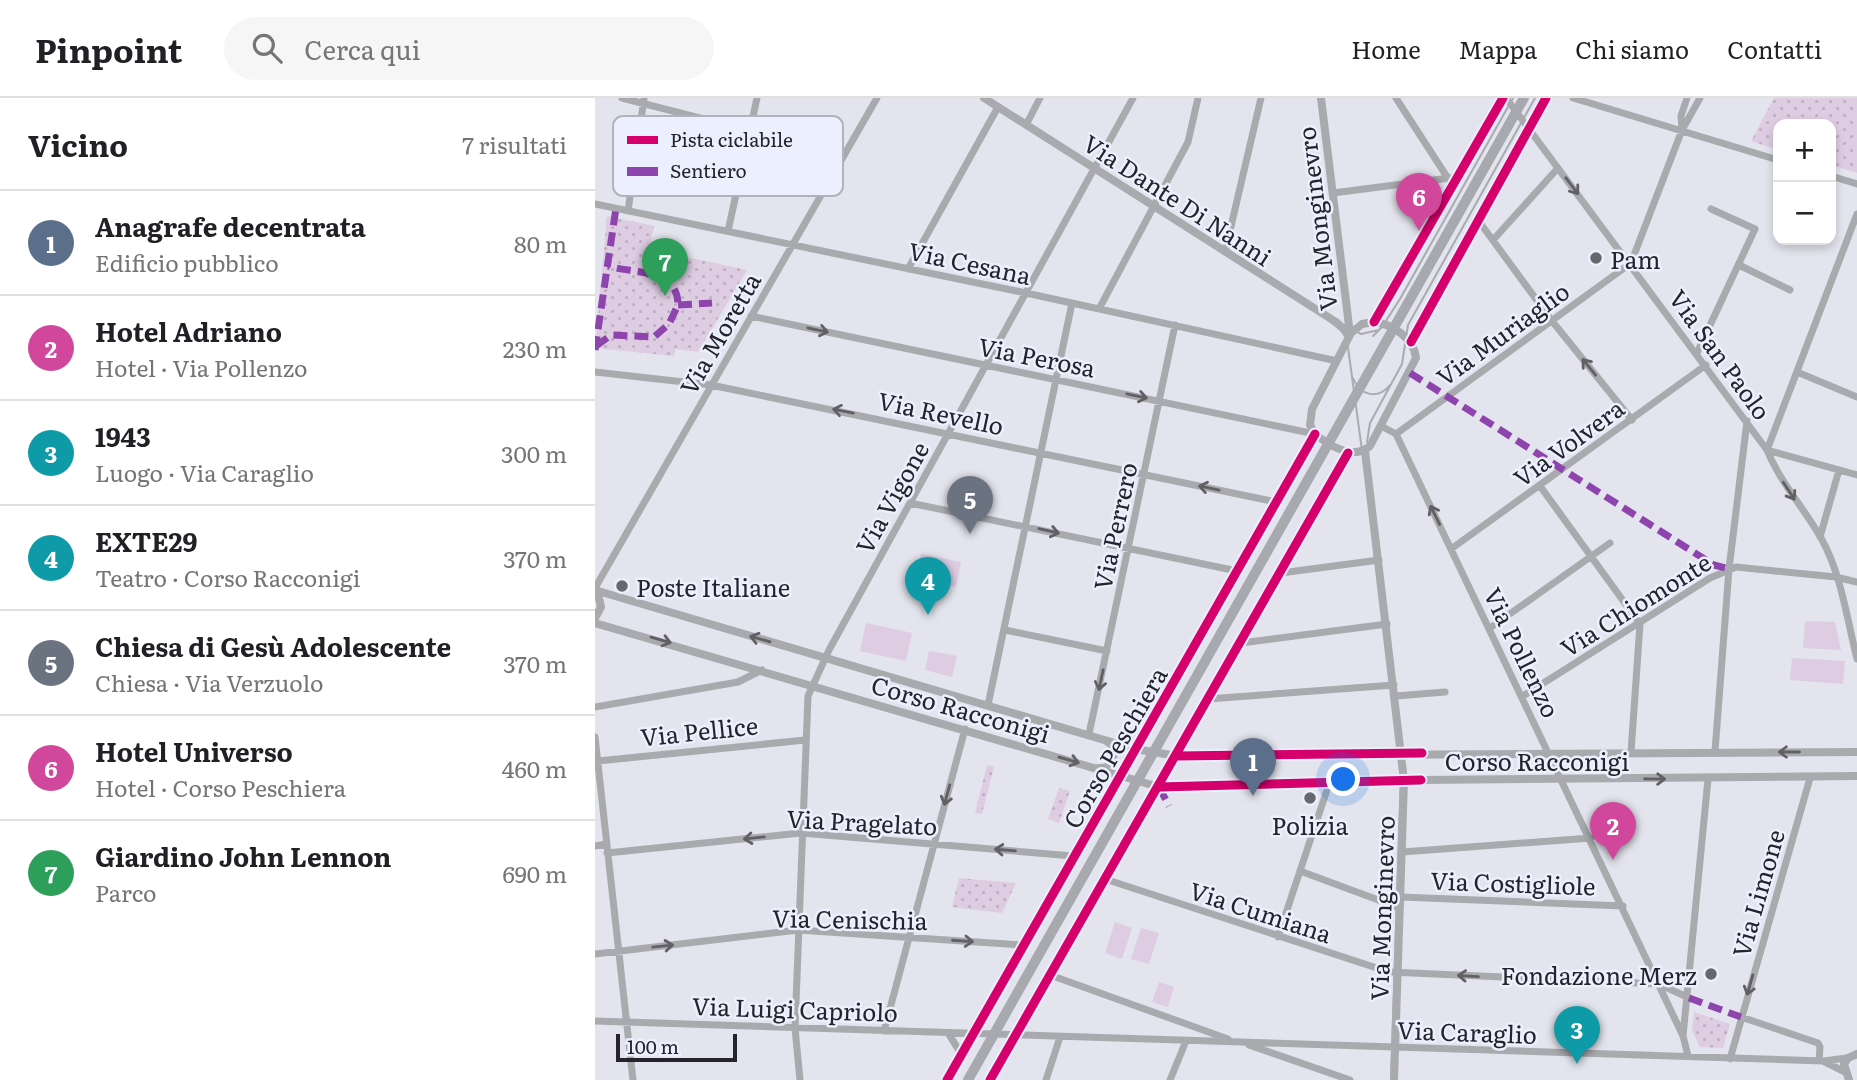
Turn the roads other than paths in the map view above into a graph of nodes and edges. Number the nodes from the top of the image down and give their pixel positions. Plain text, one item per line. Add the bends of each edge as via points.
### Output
1 (622, 98) edge
2 (757, 98) edge
3 (877, 98) edge
4 (984, 98) edge
5 (1040, 98) edge
6 (1133, 98) edge
7 (1198, 98) edge
8 (1261, 98) edge
9 (1321, 98) edge
10 (1396, 98) edge
11 (1504, 98) edge
12 (1524, 98) edge
13 (1546, 98) edge
14 (1573, 98) edge
15 (1687, 98) edge
16 (1700, 98) edge
17 (644, 100) edge
18 (998, 107) junction
19 (1516, 112) junction
20 (698, 116) edge
21 (753, 116) edge
22 (1026, 125) junction
23 (1528, 129) junction
24 (1682, 130) junction
25 (844, 155) edge
26 (1773, 158) edge
27 (1093, 168) junction
28 (1558, 168) junction
29 (1836, 178) edge
30 (1453, 180) junction
31 (1857, 184) edge
32 (1333, 193) junction
33 (630, 196) edge
34 (735, 196) edge
35 (821, 196) edge
36 (595, 204) edge
37 (1154, 206) junction
38 (1711, 209) dead end
39 (628, 211) junction
40 (1857, 214) edge
41 (1478, 220) junction
42 (728, 231) junction
43 (1493, 240) junction
44 (793, 244) junction
45 (1225, 252) junction
46 (1631, 263) junction
47 (1739, 265) junction
48 (908, 269) junction
49 (1790, 290) dead end
50 (1026, 293) junction
51 (1072, 303) junction
52 (1099, 309) junction
53 (751, 316) junction
54 (1552, 321) junction
55 (1374, 322) junction
56 (1175, 325) junction
57 (1393, 329) junction
58 (1350, 335) junction
59 (1411, 342) junction
60 (1697, 353) junction
61 (1337, 361) junction
62 (986, 365) junction
63 (1706, 365) junction
64 (595, 372) edge
65 (1797, 372) junction
66 (1057, 378) junction
67 (711, 385) junction
68 (1857, 397) edge
69 (1160, 401) junction
70 (1632, 420) junction
71 (1747, 420) junction
72 (1381, 426) junction
73 (948, 432) junction
74 (1315, 433) junction
75 (1396, 434) junction
76 (1329, 443) junction
77 (1365, 450) junction
78 (1767, 450) junction
79 (1042, 453) junction
80 (1348, 453) junction
81 (1839, 470) junction
82 (1144, 474) junction
83 (1857, 475) edge
84 (1540, 486) junction
85 (1276, 502) junction
86 (910, 503) junction
87 (1026, 526) junction
88 (1820, 537) junction
89 (1611, 543) dead end
90 (1451, 548) junction
91 (1128, 549) junction
92 (1593, 557) junction
93 (1379, 560) junction
94 (1729, 569) junction
95 (1237, 571) junction
96 (1281, 573) junction
97 (1836, 577) junction
98 (1857, 582) edge
99 (597, 589) edge
100 (595, 621) edge
101 (1387, 624) junction
102 (1640, 624) junction
103 (1490, 628) junction
104 (1005, 630) junction
105 (1241, 643) junction
106 (1107, 651) junction
107 (825, 658) junction
108 (1857, 659) edge
109 (762, 670) junction
110 (1395, 685) junction
111 (815, 686) junction
112 (1445, 692) dead end
113 (1396, 696) junction
114 (1523, 696) junction
115 (1208, 699) junction
116 (988, 705) junction
117 (595, 707) edge
118 (965, 729) junction
119 (1089, 734) junction
120 (1105, 739) junction
121 (595, 740) edge
122 (805, 740) junction
123 (1135, 749) junction
124 (1715, 751) junction
125 (1155, 752) junction
126 (1631, 752) junction
127 (1857, 752) edge
128 (1402, 753) junction
129 (1550, 753) junction
130 (1177, 756) junction
131 (598, 761) junction
132 (1095, 768) junction
133 (1119, 775) junction
134 (1857, 776) edge
135 (1562, 778) junction
136 (1810, 778) junction
137 (1708, 779) junction
138 (1138, 782) junction
139 (1404, 782) junction
140 (1329, 784) junction
141 (1159, 787) junction
142 (801, 833) junction
143 (1591, 838) junction
144 (934, 843) junction
145 (606, 844) junction
146 (595, 846) edge
147 (1402, 852) junction
148 (607, 853) junction
149 (1073, 856) junction
150 (1300, 871) junction
151 (1105, 879) junction
152 (1401, 898) junction
153 (1623, 906) junction
154 (1400, 908) junction
155 (798, 930) junction
156 (909, 937) junction
157 (1278, 937) junction
158 (1022, 945) junction
159 (618, 951) junction
160 (595, 954) edge
161 (1398, 973) junction
162 (1050, 975) junction
163 (1659, 984) junction
164 (1689, 998) junction
165 (1741, 1017) junction
166 (595, 1021) edge
167 (626, 1021) junction
168 (795, 1028) junction
169 (884, 1031) junction
170 (948, 1033) junction
171 (974, 1033) junction
172 (994, 1034) junction
173 (1017, 1035) junction
174 (1683, 1036) junction
175 (1060, 1037) junction
176 (1186, 1041) junction
177 (1239, 1042) junction
178 (1395, 1048) junction
179 (1854, 1054) edge
180 (962, 1055) junction
181 (1688, 1056) junction
182 (1730, 1059) junction
183 (1821, 1061) junction
184 (1847, 1075) edge
185 (1857, 1079) edge
186 (633, 1080) edge
187 (800, 1080) edge
188 (947, 1080) edge
189 (968, 1080) edge
190 (990, 1080) edge
191 (1045, 1080) edge
192 (1170, 1080) edge
193 (1350, 1080) edge
194 (1394, 1080) edge

1 - 17 street
2 - 21 street
3 - 25 street, Via Moretta
4 - 18 street, Via Dante Di Nanni
5 - 22 street
6 - 27 street, Via Vigone
7 - 37 street via 1188,142
8 - 45 street
9 - 32 street, Via Monginevro
10 - 30 street
11 - 19 street, Via San Paolo
11 - 30 street
12 - 19 main road, Corso Peschiera
13 - 23 street
14 - 24 street
15 - 24 street
16 - 24 street
17 - 20 street
18 - 22 street, Via Dante Di Nanni
18 - 48 street
19 - 23 street, Via San Paolo
19 - 57 main road, Corso Peschiera
22 - 27 street, Via Dante Di Nanni
23 - 28 street, Via San Paolo
23 - 41 street
24 - 26 street
24 - 46 street
27 - 37 street, Via Dante Di Nanni
27 - 50 street, Via Vigone
28 - 43 street
28 -> 46 street, Via San Paolo
29 - 31 street
30 - 32 street
30 - 55 street
32 - 58 street, Via Monginevro
33 - 39 street
34 - 42 street
35 - 44 street, Via Moretta
36 - 39 street, Via Cesana
37 - 45 street, Via Dante Di Nanni
37 - 52 street
38 - 47 street via 1755,229
39 - 42 street, Via Cesana
40 - 65 street
41 - 43 street
41 - 59 street
42 - 44 street, Via Cesana
43 - 54 street
44 - 48 street, Via Cesana
44 - 53 street, Via Moretta
45 - 58 street, Via Dante Di Nanni
46 - 54 street, Via Muriaglio
46 - 60 street, Via San Paolo
47 - 49 street
47 - 60 street
48 - 50 street, Via Cesana
50 - 51 street, Via Cesana
50 - 62 street, Via Vigone
51 - 52 street, Via Cesana
51 - 66 street
52 - 56 street, Via Cesana
53 -> 62 street, Via Perosa
53 - 67 street, Via Moretta
70 -> 54 street
54 - 75 street, Via Muriaglio
55 - 57 street
55 - 58 street via 1362,324
56 - 61 street, Via Cesana
56 - 69 street, Via Perrero
57 - 59 street
57 - 76 main road, Corso Peschiera
58 - 61 street
59 - 72 street via 1414,364
60 - 63 street, Via San Paolo
61 - 74 street via 1312,409 1310,425
62 - 66 street, Via Perosa
62 - 73 street, Via Vigone
63 - 70 street, Via Volvera
63 - 71 street, Via San Paolo
64 - 67 street, Via Revello
65 - 68 street
65 - 78 street
66 -> 69 street, Via Perosa
66 - 79 street
73 -> 67 street, Via Revello
67 - 99 street, Via Moretta
69 - 74 street, Via Perosa
69 - 82 street, Via Perrero
70 - 84 street, Via Volvera
71 - 78 street, Via San Paolo
71 - 94 street
72 - 75 street
72 - 77 street
73 - 79 street, Via Revello
73 - 86 street, Via Vigone
74 - 76 street
74 - 85 street, Corso Peschiera
90 -> 75 street, Via Pollenzo
76 - 80 street
76 - 125 main road, Corso Peschiera
77 - 80 street
77 - 93 street, Via Monginevro
78 - 81 street
78 -> 88 street, Via San Paolo
79 - 82 street, Via Revello
79 - 87 street
80 - 96 street
81 - 83 street
81 - 88 street
85 -> 82 street, Via Revello
82 - 91 street, Via Perrero
84 - 90 street, Via Volvera
84 - 92 street
85 - 95 street, Corso Peschiera
86 - 87 street
86 - 107 street, Via Vigone
87 -> 91 street
87 - 104 street
88 - 97 street, Via San Paolo
89 - 92 street
90 - 103 street, Via Pollenzo
91 - 95 street
91 - 106 street, Via Perrero
92 - 102 street
92 - 103 street
93 - 96 street
93 - 101 street, Via Monginevro
94 - 97 street, Via Chiomonte
94 - 102 street, Via Chiomonte
94 - 124 street
95 - 123 street, Corso Peschiera
96 - 105 street
97 - 98 street, Via Chiomonte
97 - 108 street, Via San Paolo
99 - 100 street via 601,607
107 -> 99 street, Corso Racconigi
100 -> 109 street, Corso Racconigi
101 - 105 street
101 - 110 street, Via Monginevro
102 - 114 street, Via Chiomonte
102 - 126 street
103 - 114 street, Via Pollenzo
104 - 106 street
104 - 116 street
105 - 115 street
106 -> 119 street, Via Perrero
107 - 111 street
107 - 116 street, Corso Racconigi
109 - 111 street, Corso Racconigi
109 - 117 street via 738,682
110 - 113 street, Via Monginevro
110 - 115 street
111 - 118 street, Corso Racconigi
111 - 122 street via 806,702
112 - 113 street
113 - 128 street, Via Monginevro
114 - 129 street, Via Pollenzo
115 - 130 street
116 - 119 street, Corso Racconigi
118 -> 132 street, Corso Racconigi
118 -> 144 street
119 - 120 street, Corso Racconigi
120 - 123 street, Corso Racconigi
120 - 132 street via 1114,758 1106,767
121 - 131 street
122 - 131 street, Via Pellice
122 - 142 street
123 - 125 street, Corso Racconigi
123 - 133 street, Corso Peschiera
124 - 126 street, Corso Racconigi
127 -> 124 street, Corso Racconigi
125 - 130 street, Corso Racconigi
125 - 138 main road, Corso Peschiera
126 - 129 street, Corso Racconigi
128 - 129 street, Corso Racconigi
128 - 130 street, Corso Racconigi
128 - 139 street, Via Monginevro
129 - 135 street, Via Pollenzo
130 - 141 street
131 - 145 street
132 - 133 street, Corso Racconigi
133 - 138 street, Corso Racconigi
133 - 149 street, Corso Peschiera
134 - 136 street, Corso Racconigi
135 -> 137 street, Corso Racconigi
135 - 139 street, Corso Racconigi
135 - 143 street, Via Pollenzo
136 - 137 street, Corso Racconigi
136 -> 165 street, Via Limone
137 - 164 street
138 - 141 street, Corso Racconigi
138 - 172 main road, Corso Peschiera
139 - 140 street, Corso Racconigi
139 - 147 street, Via Monginevro
140 - 141 street, Corso Racconigi
140 - 150 street
141 - 151 street
142 - 144 street, Via Pragelato
142 -> 148 street, Via Pragelato
142 - 155 street
143 - 147 street
143 - 153 street, Via Pollenzo
149 -> 144 street, Via Pragelato
144 - 156 street
145 - 146 street
145 - 148 street
147 - 152 street, Via Monginevro
148 - 159 street
149 - 158 street, Corso Peschiera
150 - 154 street
150 - 157 street
151 - 157 street, Via Cumiana
151 - 162 street
152 - 153 street, Via Costigliole
152 - 154 street, Via Monginevro
153 - 163 street, Via Pollenzo
154 - 161 street, Via Monginevro
155 - 156 street, Via Cenischia
159 -> 155 street, Via Cenischia
155 - 168 street
156 -> 158 street, Via Cenischia
156 - 169 street
157 - 161 street, Via Cumiana
158 - 171 street, Corso Peschiera
159 - 160 street, Via Cenischia
159 - 167 street
163 -> 161 street, Via Cumiana
161 - 178 street, Via Monginevro
162 - 173 street
162 - 177 street, Via Caraglio
163 - 164 street
163 - 174 street, Via Pollenzo
164 - 174 street
165 - 182 street, Via Limone
165 - 183 street via 1818,1043
166 - 167 street, Via Luigi Capriolo
167 - 168 street, Via Luigi Capriolo
167 - 186 street
168 - 169 street, Via Luigi Capriolo
168 - 187 street
169 - 170 street, Via Luigi Capriolo
170 - 171 street, Via Luigi Capriolo
170 - 180 street
171 - 172 street, Via Luigi Capriolo
171 - 180 street, Corso Peschiera
172 - 173 street, Via Caraglio
172 - 189 main road, Corso Peschiera
173 - 175 street, Via Caraglio
173 - 190 street
174 - 181 street, Via Pollenzo
175 - 176 street, Via Caraglio
175 - 191 street
176 - 177 street, Via Caraglio
176 - 192 street
177 - 178 street, Via Caraglio
177 - 193 street
178 - 181 street, Via Caraglio
178 - 194 street, Via Monginevro
179 - 183 street, Via Caraglio
179 - 184 street
180 - 188 street, Corso Peschiera
181 - 182 street, Via Caraglio
182 - 183 street, Via Caraglio
183 - 184 street, Via Caraglio
184 - 185 street

